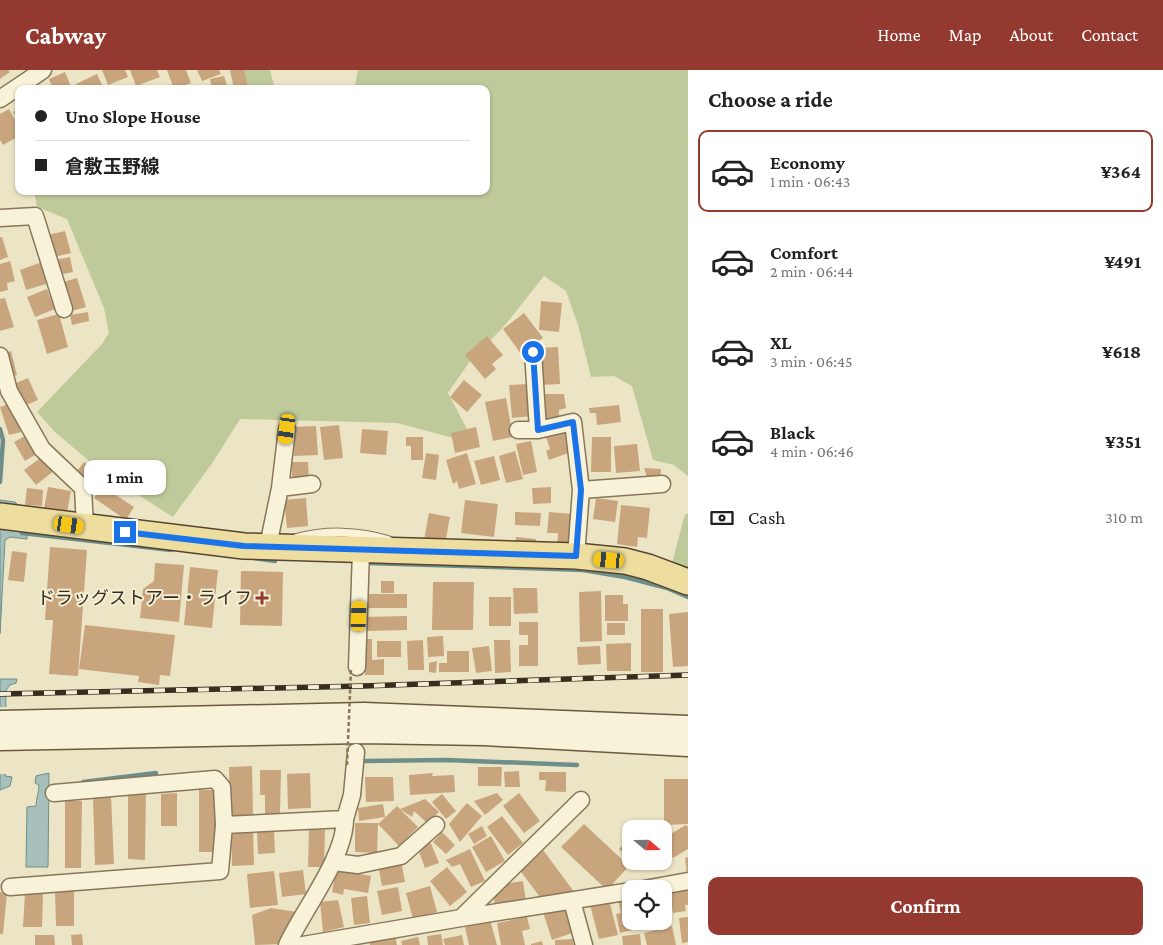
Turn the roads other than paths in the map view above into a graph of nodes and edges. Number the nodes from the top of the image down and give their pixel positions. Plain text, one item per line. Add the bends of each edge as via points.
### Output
1 (42, 70) edge
2 (21, 85) edge
3 (15, 89) edge
4 (0, 100) edge
5 (0, 218) edge
6 (64, 309) dead end
7 (533, 352) dead end
8 (0, 356) edge
9 (287, 429) dead end
10 (518, 430) dead end
11 (538, 430) junction
12 (312, 484) dead end
13 (662, 484) dead end
14 (280, 488) junction
15 (581, 490) junction
16 (10, 517) edge
17 (85, 527) junction
18 (268, 546) junction
19 (361, 550) junction
20 (429, 553) junction
21 (576, 556) junction
22 (688, 582) edge
23 (354, 668) road end
24 (688, 727) edge
25 (4, 730) edge
26 (688, 745) edge
27 (352, 758) road end
28 (54, 793) dead end
29 (581, 800) dead end
30 (345, 819) junction
31 (224, 825) junction
32 (436, 825) dead end
33 (334, 862) junction
34 (688, 881) edge
35 (672, 884) edge
36 (10, 887) dead end
37 (622, 893) edge
38 (572, 901) junction
39 (461, 918) junction
40 (287, 945) edge
41 (303, 945) edge
42 (584, 945) edge

1 - 2 street
3 - 4 street
5 - 6 street via 35,216
7 - 11 street
8 - 17 street via 9,391 42,449 83,488
9 - 14 street
10 - 11 street
11 - 15 street via 573,422
12 - 14 street
13 - 15 street
14 - 18 street
15 - 21 street
16 - 17 main road
17 - 18 main road via 224,544
18 - 19 main road
18 - 20 lane via 306,535 332,532 362,534
19 - 20 main road
19 - 23 street
20 - 21 main road
21 - 22 main road via 625,561
24 - 25 street via 364,714
25 - 26 street via 484,734
27 - 30 street via 352,795
28 - 31 street via 215,779 222,787
29 - 39 street
30 - 31 street
30 - 33 street
31 - 36 street via 220,871
32 - 33 street via 401,856 358,865
33 - 40 street
34 - 35 street
37 - 38 street
38 - 39 street
38 - 42 street
39 - 41 street

